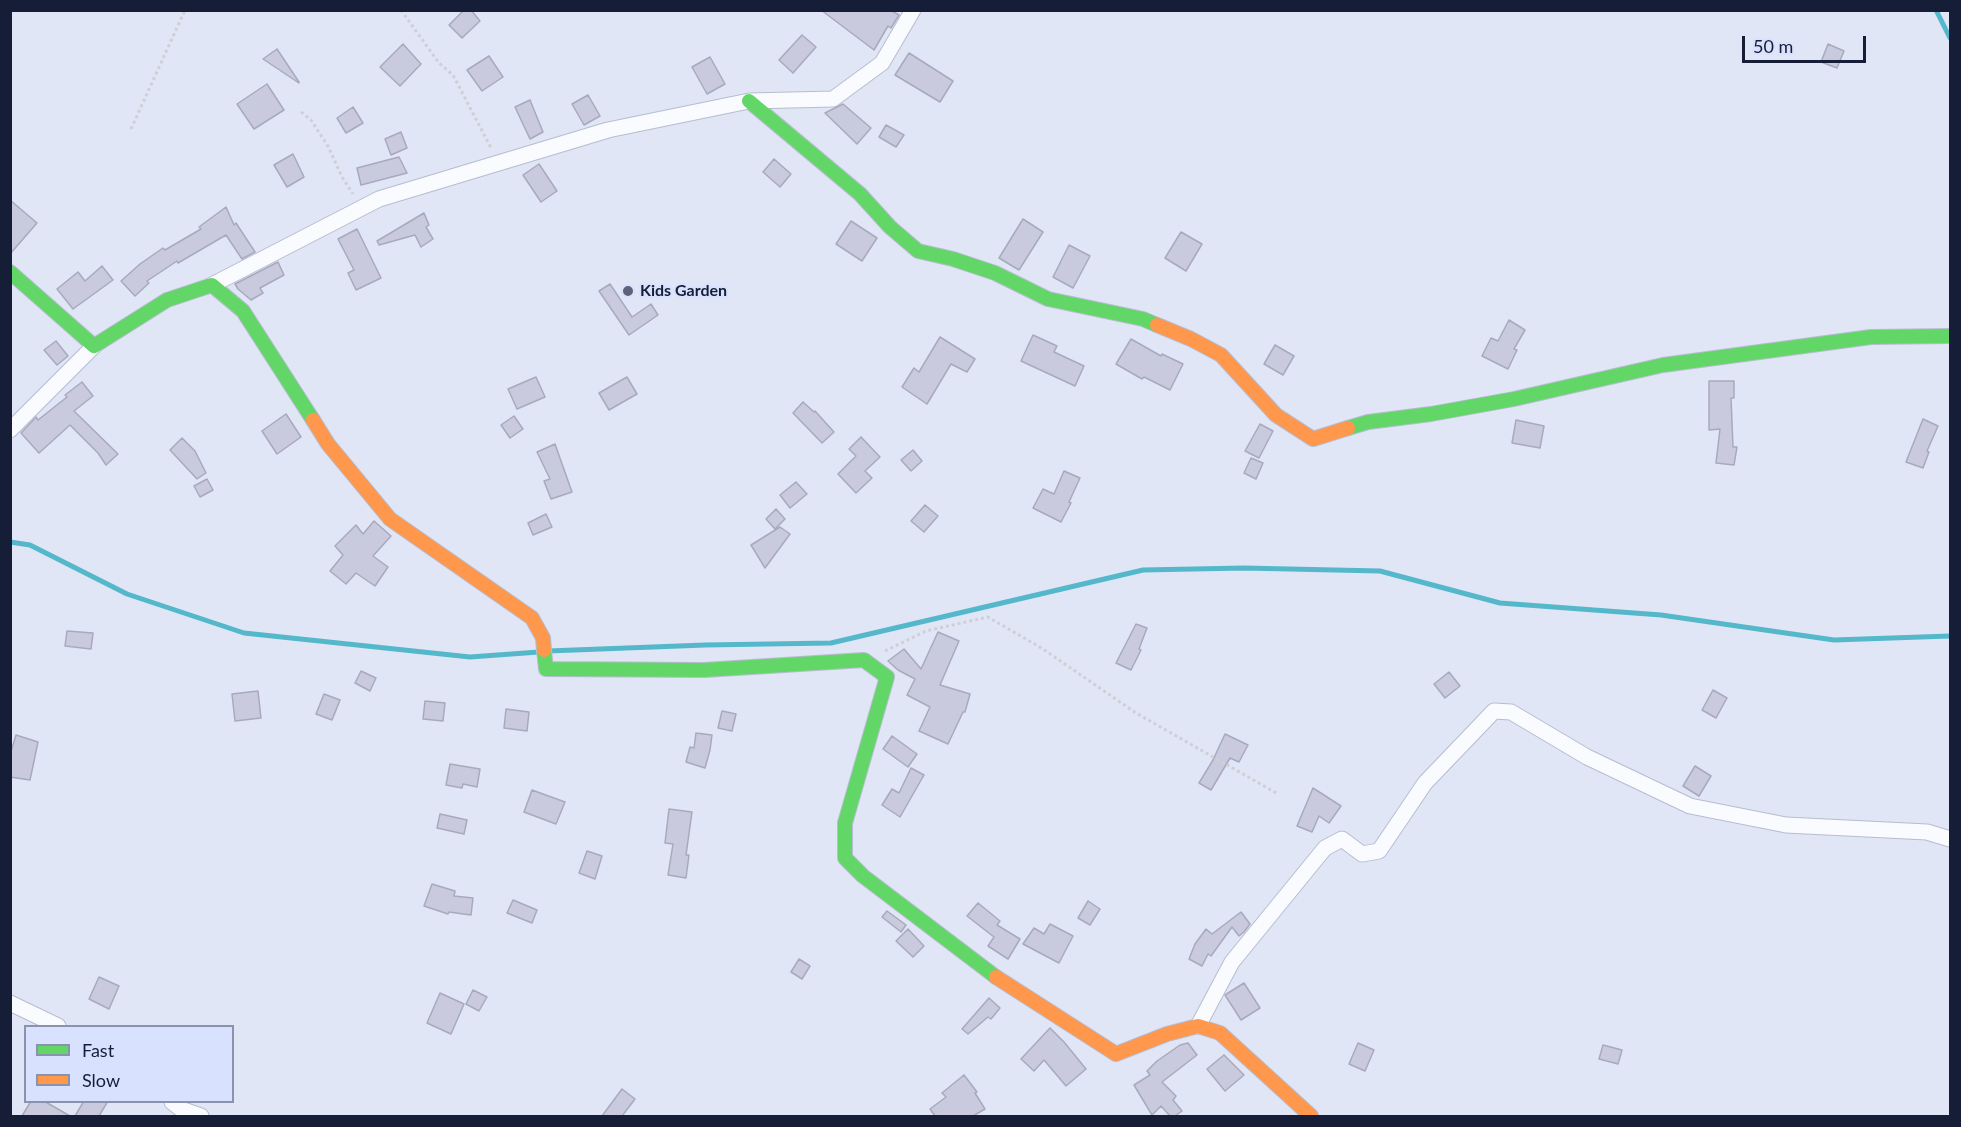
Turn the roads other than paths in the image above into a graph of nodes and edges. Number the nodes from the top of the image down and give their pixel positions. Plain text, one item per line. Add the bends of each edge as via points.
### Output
1 (913, 10) edge
2 (749, 101) junction
3 (10, 273) edge
4 (212, 285) junction
5 (1950, 336) edge
6 (94, 346) junction
7 (10, 430) edge
8 (1950, 838) edge
9 (10, 1003) edge
10 (56, 1025) edge
11 (1198, 1026) junction
12 (175, 1103) edge
13 (201, 1116) edge
14 (1311, 1116) edge

1 - 2 street via 882,63 833,99
2 - 4 street via 608,130 379,199
2 - 5 street via 860,194 890,228 918,251 995,273 1048,299 1143,319 1191,339 1221,355 1276,415 1313,439 1368,422 1514,399 1663,365 1871,338
3 - 6 street
4 - 6 street via 167,300
4 - 11 street via 243,310 328,444 390,519 532,618 543,638 546,669 704,670 864,660 887,676 844,823 845,858 863,876 1013,989 1116,1054
6 - 7 street
8 - 11 street via 1927,832 1786,825 1690,806 1587,757 1511,712 1494,711 1425,783 1379,851 1362,854 1342,839 1325,848 1232,962
9 - 10 street
11 - 14 street via 1220,1033
12 - 13 street

